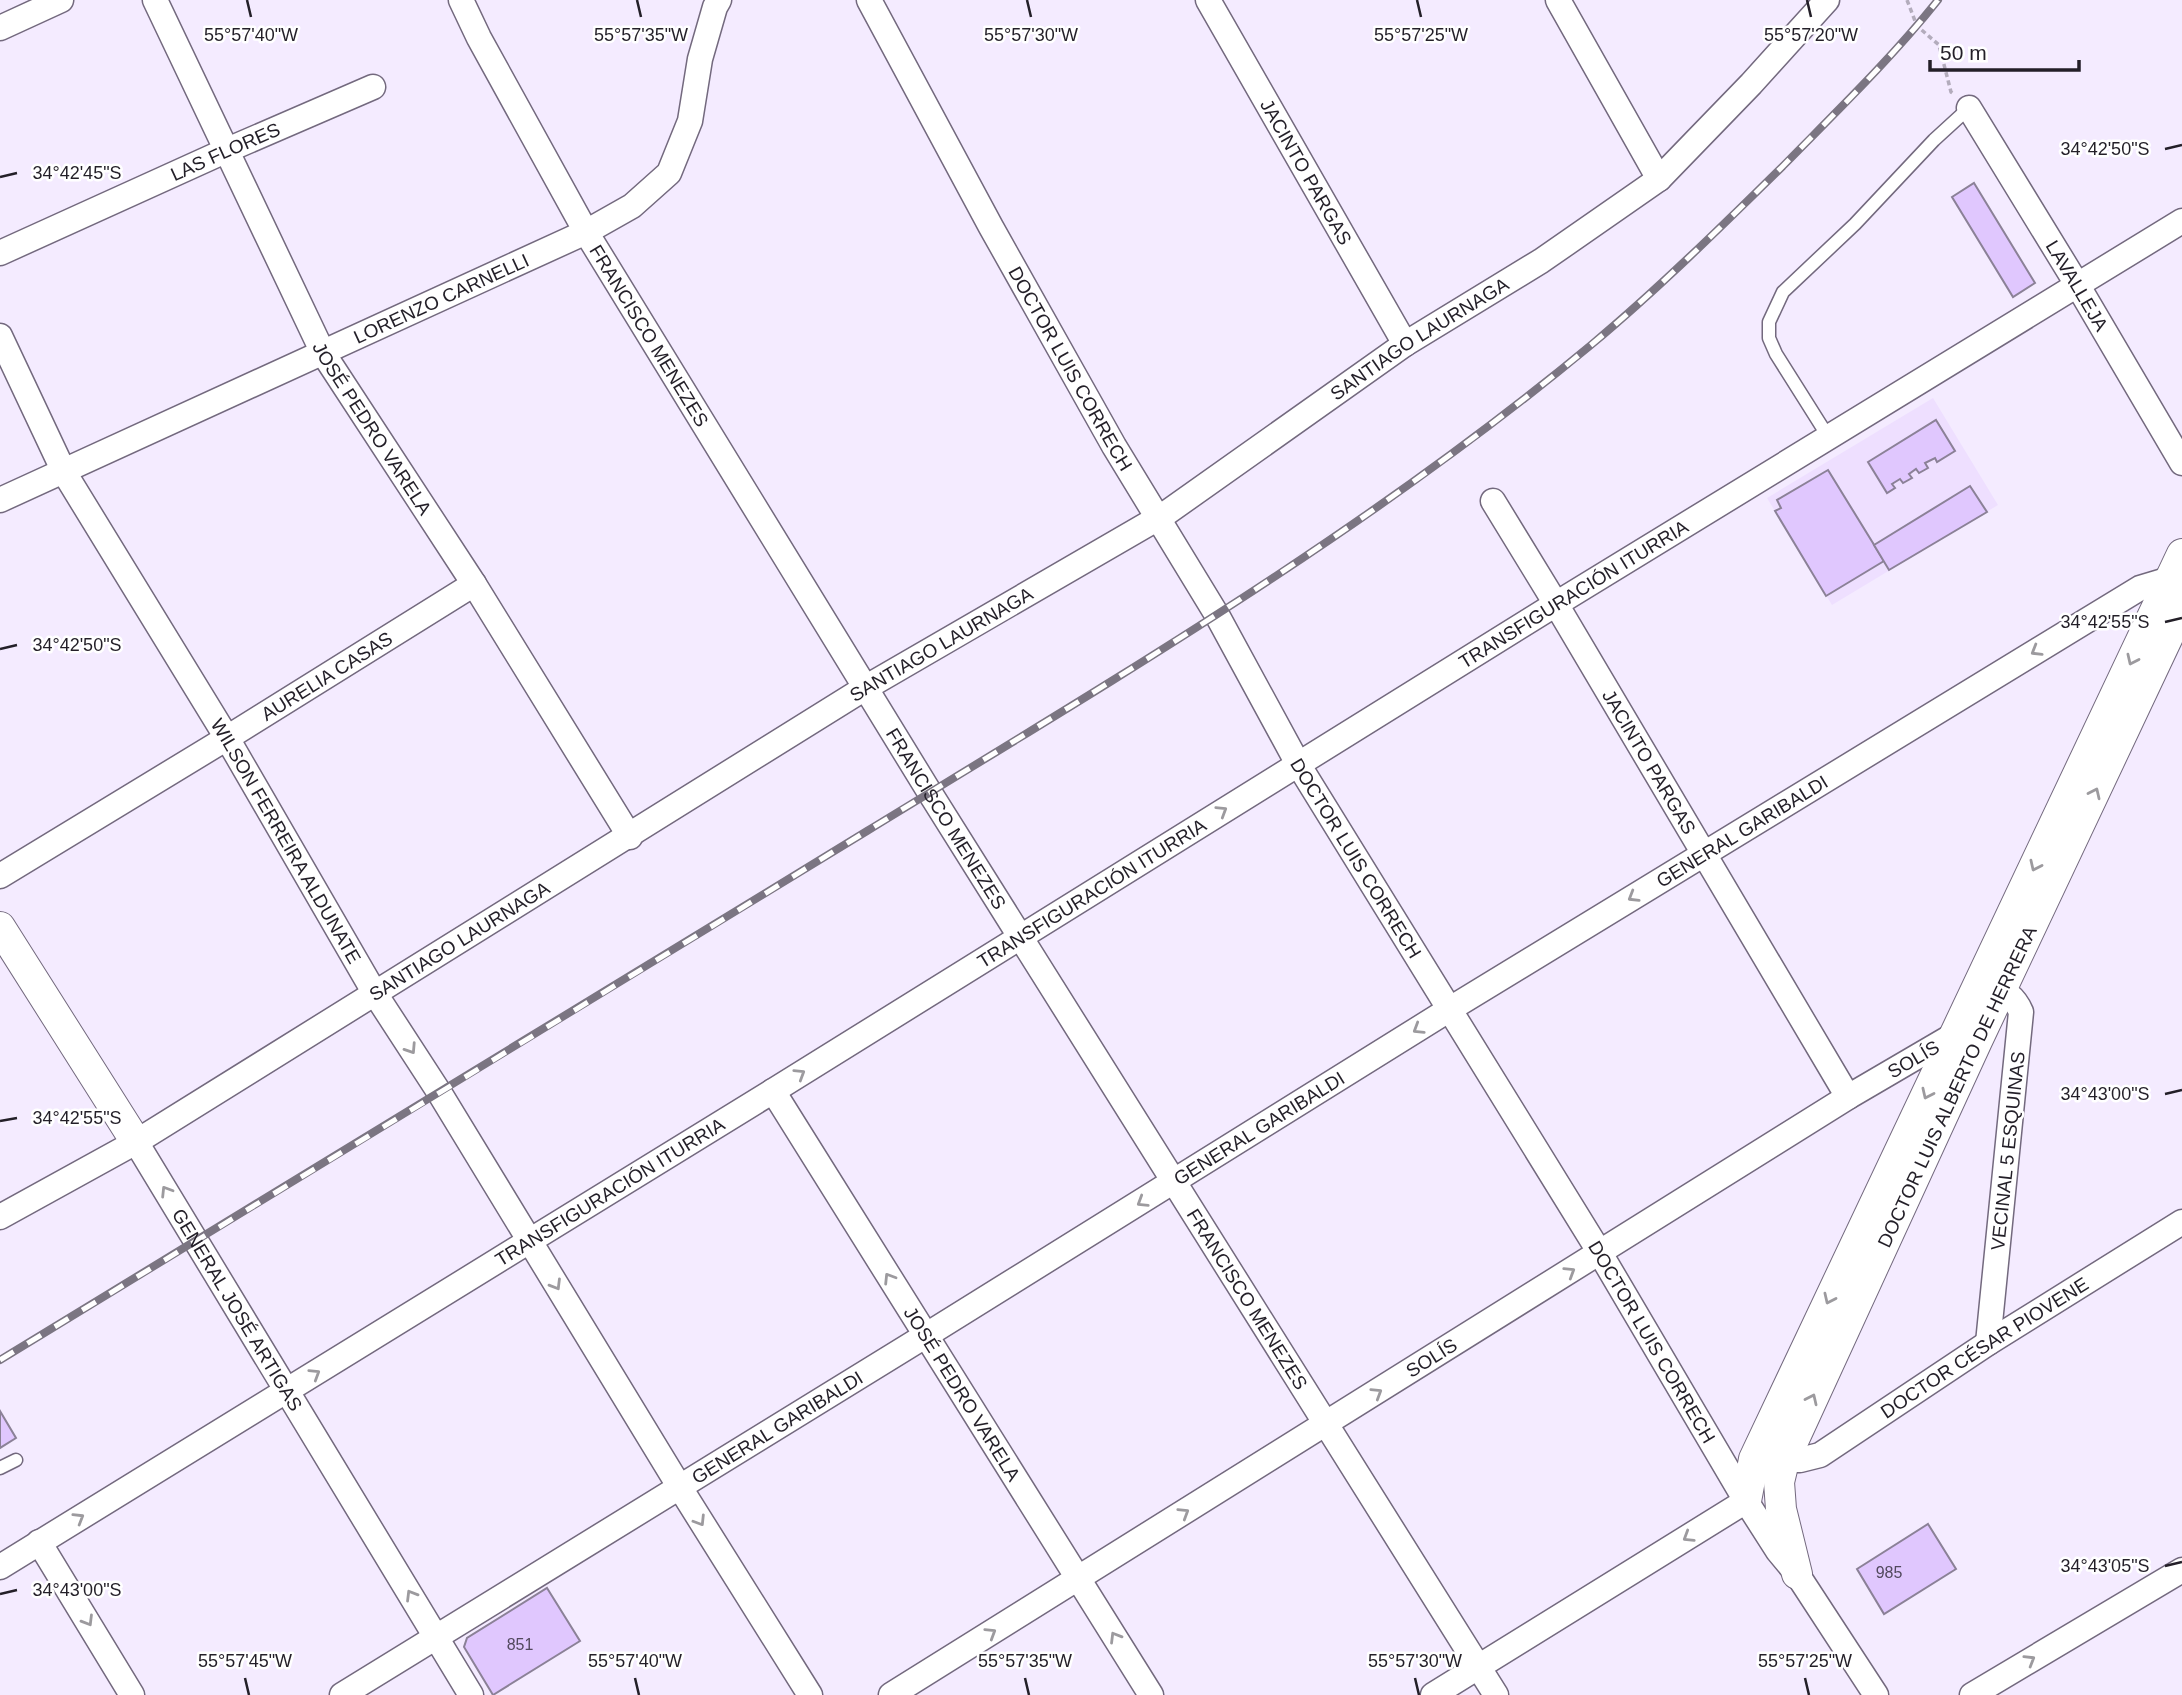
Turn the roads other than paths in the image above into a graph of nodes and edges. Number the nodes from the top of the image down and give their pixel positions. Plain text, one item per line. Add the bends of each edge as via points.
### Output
1 (61, 0) edge
2 (155, 0) edge
3 (461, 0) edge
4 (719, 0) edge
5 (869, 0) edge
6 (1208, 0) edge
7 (1558, 0) edge
8 (1828, 0) edge
9 (0, 28) edge
10 (373, 87) dead end
11 (1969, 108) joint
12 (225, 151) junction
13 (1659, 179) junction
14 (2182, 221) edge
15 (586, 232) junction
16 (0, 253) edge
17 (2078, 286) junction
18 (0, 336) edge
19 (1405, 344) junction
20 (323, 353) junction
21 (1829, 438) junction
22 (2182, 463) edge
23 (64, 472) junction
24 (0, 500) edge
25 (1493, 501) dead end
26 (1158, 519) junction
27 (2178, 572) edge
28 (474, 584) junction
29 (1556, 604) junction
30 (2182, 607) edge
31 (865, 688) junction
32 (227, 738) junction
33 (1298, 764) junction
34 (630, 837) junction
35 (1703, 854) junction
36 (0, 876) edge
37 (0, 927) edge
38 (1020, 938) junction
39 (1991, 985) junction
40 (374, 992) junction
41 (1450, 1009) junction
42 (1966, 1038) junction
43 (774, 1091) junction
44 (1848, 1097) junction
45 (136, 1142) junction
46 (1173, 1182) junction
47 (0, 1216) edge
48 (2182, 1222) edge
49 (530, 1241) junction
50 (1600, 1253) junction
51 (925, 1336) junction
52 (1988, 1343) junction
53 (287, 1391) junction
54 (1327, 1425) junction
55 (1754, 1459) junction
56 (16, 1460) dead end
57 (1784, 1461) junction
58 (0, 1468) edge
59 (679, 1486) junction
60 (1746, 1501) junction
61 (1781, 1510) junction
62 (39, 1542) junction
63 (0, 1567) edge
64 (1797, 1574) junction
65 (1079, 1578) junction
66 (2178, 1580) edge
67 (436, 1636) junction
68 (1478, 1667) junction
69 (132, 1695) edge
70 (342, 1695) edge
71 (471, 1695) edge
72 (810, 1695) edge
73 (891, 1695) edge
74 (1151, 1695) edge
75 (1433, 1695) edge
76 (1496, 1695) edge
77 (1876, 1695) edge
78 (1972, 1695) edge

1 - 9 street
2 - 12 street, JOSÉ PEDRO VARELA
3 - 15 street, FRANCISCO MENEZES
4 - 15 street, LORENZO CARNELLI via 700,59 690,121 669,173 632,206
5 - 26 street, DOCTOR LUIS CORRECH via 991,227
6 - 19 street, JACINTO PARGAS
7 - 13 street
8 - 13 street, SANTIAGO LAURNAGA
10 - 12 street, LAS FLORES
11 - 17 street, LAVALLEJA
11 - 21 lane via 1783,292 1769,323 1776,355
12 - 16 street, LAS FLORES
12 - 20 street, JOSÉ PEDRO VARELA
13 - 19 street, SANTIAGO LAURNAGA via 1541,261
14 - 17 street, TRANSFIGURACIÓN ITURRIA
15 - 20 street, LORENZO CARNELLI
15 - 31 street, FRANCISCO MENEZES
17 - 21 street, TRANSFIGURACIÓN ITURRIA
17 - 22 street, LAVALLEJA
18 - 23 street, WILSON FERREIRA ALDUNATE
19 - 26 street, SANTIAGO LAURNAGA
20 - 23 street, LORENZO CARNELLI
20 - 28 street, JOSÉ PEDRO VARELA
21 - 29 street, TRANSFIGURACIÓN ITURRIA
23 - 24 street, LORENZO CARNELLI
23 - 32 street, WILSON FERREIRA ALDUNATE
25 - 29 street, JACINTO PARGAS
26 - 31 street, SANTIAGO LAURNAGA
26 - 33 street, DOCTOR LUIS CORRECH via 1217,615
27 -> 35 street, GENERAL GARIBALDI via 2140,588
27 -> 39 street, DOCTOR LUIS ALBERTO DE HERRERA
28 - 32 street, AURELIA CASAS
28 - 34 street, JOSÉ PEDRO VARELA
29 - 33 street, TRANSFIGURACIÓN ITURRIA
29 - 35 street, JACINTO PARGAS
39 -> 30 street, DOCTOR LUIS ALBERTO DE HERRERA
31 - 34 street, SANTIAGO LAURNAGA
31 - 38 street, FRANCISCO MENEZES
32 - 36 street, AURELIA CASAS
32 - 40 street, WILSON FERREIRA ALDUNATE
38 -> 33 street, TRANSFIGURACIÓN ITURRIA
33 - 41 street, DOCTOR LUIS CORRECH
34 - 40 street, SANTIAGO LAURNAGA
35 -> 41 street, GENERAL GARIBALDI
35 - 44 street, JACINTO PARGAS
37 - 45 street, GENERAL JOSÉ ARTIGAS
43 -> 38 street, TRANSFIGURACIÓN ITURRIA
38 - 46 street, FRANCISCO MENEZES
39 - 42 street, DOCTOR LUIS ALBERTO DE HERRERA
39 - 52 street, VECINAL 5 ESQUINAS via 2016,1000 2021,1012
40 - 45 street, SANTIAGO LAURNAGA
40 -> 49 street, WILSON FERREIRA ALDUNATE
41 -> 46 street, GENERAL GARIBALDI
41 - 50 street, DOCTOR LUIS CORRECH
42 - 44 street, SOLÍS
42 -> 55 street, DOCTOR LUIS ALBERTO DE HERRERA
57 -> 42 street, DOCTOR LUIS ALBERTO DE HERRERA
43 - 49 street, TRANSFIGURACIÓN ITURRIA
51 -> 43 street, JOSÉ PEDRO VARELA
44 - 50 street, SOLÍS
45 - 47 street, SANTIAGO LAURNAGA
53 -> 45 street, GENERAL JOSÉ ARTIGAS
46 -> 51 street, GENERAL GARIBALDI
46 - 54 street, FRANCISCO MENEZES
48 - 52 street, DOCTOR CÉSAR PIOVENE
53 -> 49 street, TRANSFIGURACIÓN ITURRIA
49 -> 59 street, WILSON FERREIRA ALDUNATE
54 -> 50 street, SOLÍS
50 - 60 street, DOCTOR LUIS CORRECH
51 - 59 street, GENERAL GARIBALDI
51 - 65 street, JOSÉ PEDRO VARELA
52 - 57 street, DOCTOR CÉSAR PIOVENE via 1820,1455
62 -> 53 street, TRANSFIGURACIÓN ITURRIA
67 -> 53 street, GENERAL JOSÉ ARTIGAS
65 -> 54 street, SOLÍS
54 - 68 street, FRANCISCO MENEZES
55 - 57 street, DOCTOR CÉSAR PIOVENE
55 - 60 street, DOCTOR LUIS ALBERTO DE HERRERA
56 - 58 lane
57 - 61 street, DOCTOR LUIS ALBERTO DE HERRERA via 1779,1482
59 - 67 street, GENERAL GARIBALDI
59 -> 72 street, WILSON FERREIRA ALDUNATE
60 - 61 street
60 - 64 street, DOCTOR LUIS CORRECH
60 -> 68 street
61 - 64 street, DOCTOR LUIS ALBERTO DE HERRERA
62 - 63 street, TRANSFIGURACIÓN ITURRIA
62 -> 69 street
64 - 77 street, DOCTOR LUIS CORRECH
73 -> 65 street, SOLÍS
74 -> 65 street, JOSÉ PEDRO VARELA
78 -> 66 street
67 - 70 street, GENERAL GARIBALDI
67 - 71 street, GENERAL JOSÉ ARTIGAS
68 - 75 street
68 - 76 street, FRANCISCO MENEZES

